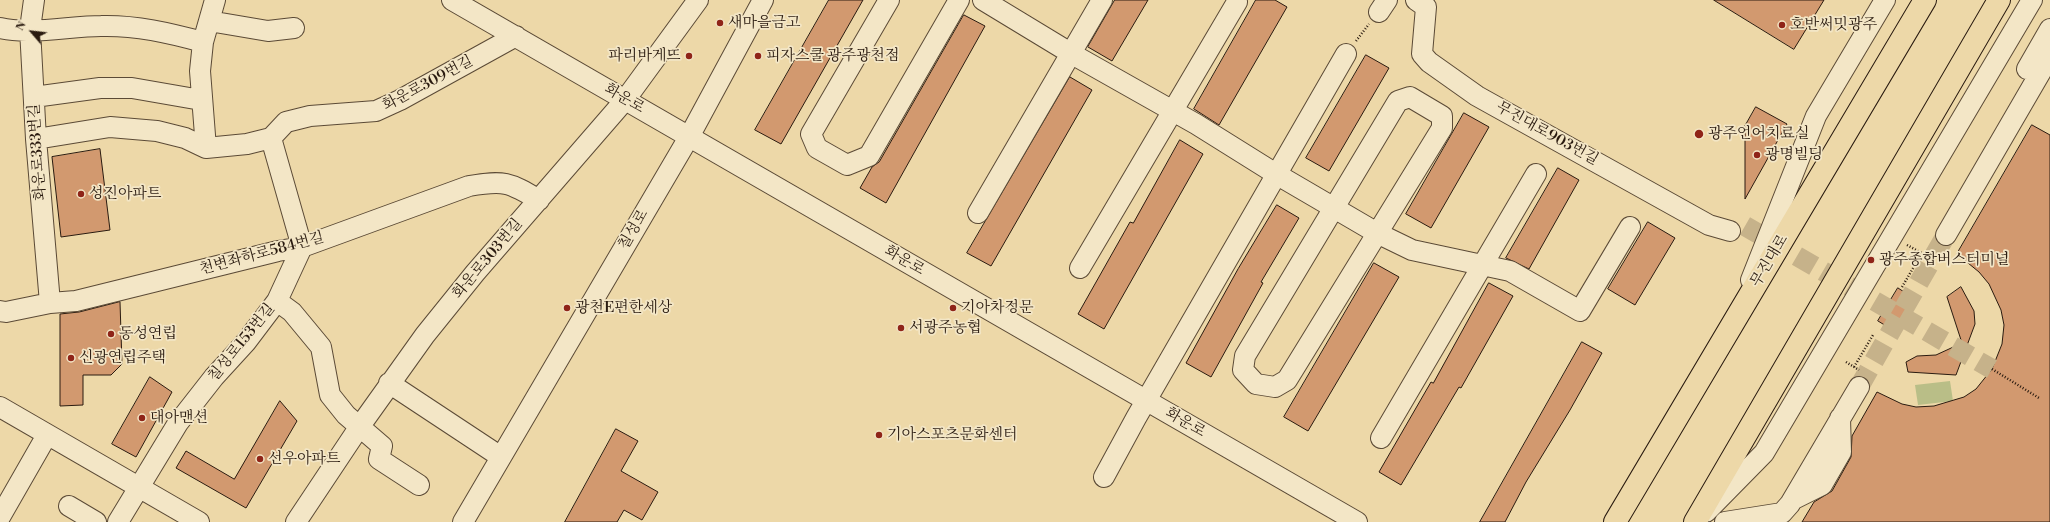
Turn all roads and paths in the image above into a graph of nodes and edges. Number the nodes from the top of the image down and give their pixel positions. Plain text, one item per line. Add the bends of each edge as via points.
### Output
1 (34, 0) edge
2 (215, 0) edge
3 (452, 0) edge
4 (698, 0) edge
5 (763, 0) edge
6 (889, 0) edge
7 (959, 0) edge
8 (983, 0) edge
9 (1102, 0) edge
10 (1416, 0) edge
11 (1886, 0) edge
12 (1925, 0) edge
13 (1999, 0) edge
14 (2032, 0) edge
15 (1237, 2) dead end
16 (471, 5) edge
17 (1383, 6) edge
18 (209, 22) junction
19 (0, 28) edge
20 (294, 28) dead end
21 (30, 29) junction
22 (2050, 29) edge
23 (516, 36) junction
24 (203, 42) junction
25 (2002, 50) junction
26 (1072, 54) junction
27 (1346, 54) joint
28 (2050, 56) edge
29 (34, 97) junction
30 (201, 100) junction
31 (625, 100) junction
32 (1172, 110) junction
33 (689, 137) junction
34 (271, 138) junction
35 (36, 139) junction
36 (2001, 140) junction
37 (206, 148) junction
38 (1276, 174) junction
39 (1536, 174) dead end
40 (539, 200) junction
41 (1333, 208) junction
42 (978, 213) dead end
43 (1630, 226) dead end
44 (1730, 231) tunnel mouth
45 (1377, 233) junction
46 (1946, 235) tunnel mouth
47 (1903, 242) junction
48 (302, 247) junction
49 (1922, 253) junction
50 (1929, 257) dead end
51 (1481, 266) junction
52 (1080, 268) dead end
53 (1902, 286) dead end
54 (277, 301) junction
55 (50, 304) junction
56 (0, 311) edge
57 (1734, 321) junction
58 (1873, 335) dead end
59 (1846, 362) dead end
60 (1854, 367) junction
61 (1992, 369) tunnel mouth
62 (1860, 379) joint
63 (389, 383) junction
64 (2039, 398) dead end
65 (1146, 400) junction
66 (0, 407) edge
67 (360, 426) junction
68 (47, 435) junction
69 (1381, 438) dead end
70 (1764, 453) junction
71 (501, 457) junction
72 (1104, 477) dead end
73 (419, 486) dead end
74 (139, 488) junction
75 (69, 506) dead end
76 (1791, 509) edge
77 (0, 517) edge
78 (96, 522) edge
79 (118, 522) edge
80 (199, 522) edge
81 (296, 522) edge
82 (464, 522) edge
83 (1357, 522) edge
84 (1615, 522) edge
85 (1696, 522) edge
86 (1725, 522) edge

1 - 21 street, 화운로333번길
2 - 18 street
3 - 16 street, 화운로
4 - 31 street, 화운로303번길
5 - 33 street, 칠성로
6 - 7 street via 811,134 817,148 847,165 869,156
8 - 26 street
9 - 26 street
10 - 44 street, 무진대로903번길 via 1426,7 1422,54 1429,62 1477,96 1709,224
11 - 57 street via 1816,116
12 - 57 main road, 무진대로
13 - 85 main road
14 - 25 street
15 - 32 street
16 - 23 street, 화운로
17 - 27 path
18 - 20 street via 268,32
18 - 24 street
19 - 21 street
21 - 24 street via 101,26 140,28
21 - 29 street, 화운로333번길
22 - 36 street via 2016,88
23 - 31 street, 화운로
23 - 34 street, 화운로309번길 via 376,111 310,116 286,122
24 - 30 street
25 - 47 street via 1988,98
25 - 70 street
26 - 32 street
26 - 42 street
27 - 38 street
28 - 36 street
29 - 30 street via 100,88 132,88
29 - 35 street, 화운로333번길
30 - 37 street
31 - 33 street, 화운로
31 - 40 street, 화운로303번길
32 - 38 street
32 - 52 street
33 - 65 street, 화운로
33 - 71 street, 칠성로
34 - 37 street via 247,144
34 - 48 street
35 - 37 street via 110,128 135,128 185,138
35 - 55 street, 화운로333번길
36 - 46 street
38 - 41 street
38 - 65 street
39 - 51 street
40 - 48 street, 천변좌하로584번길 via 519,188 497,181 469,186
40 - 63 street, 화운로303번길 via 475,272
41 - 45 street
41 - 45 street via 1398,101 1410,97 1425,105 1442,116 1442,128
41 - 45 street via 1245,356 1243,370 1256,384 1275,387 1287,380
43 - 51 street via 1580,311 1510,272
45 - 51 street via 1412,250
47 - 49 path
47 - 70 street via 1798,419
48 - 54 street, 칠성로153번길
48 - 55 street, 천변좌하로584번길 via 76,301
49 - 50 path
49 - 53 path
51 - 69 street
54 - 67 street via 292,312 321,348 330,395 346,415
54 - 74 street, 칠성로153번길 via 178,423
55 - 56 street, 천변좌하로584번길
57 - 84 main road, 무진대로
58 - 60 path
59 - 60 path
60 - 62 path
61 - 64 path
62 - 76 street
63 - 67 street, 화운로303번길
63 - 71 street
65 - 72 street
65 - 83 street, 화운로
66 - 68 street
67 - 73 street via 382,446 379,459
67 - 81 street, 화운로303번길
68 - 74 street
68 - 77 street
70 - 85 street
71 - 82 street, 칠성로
74 - 79 street, 칠성로153번길
74 - 80 street
75 - 78 street
76 - 86 street via 1782,513

